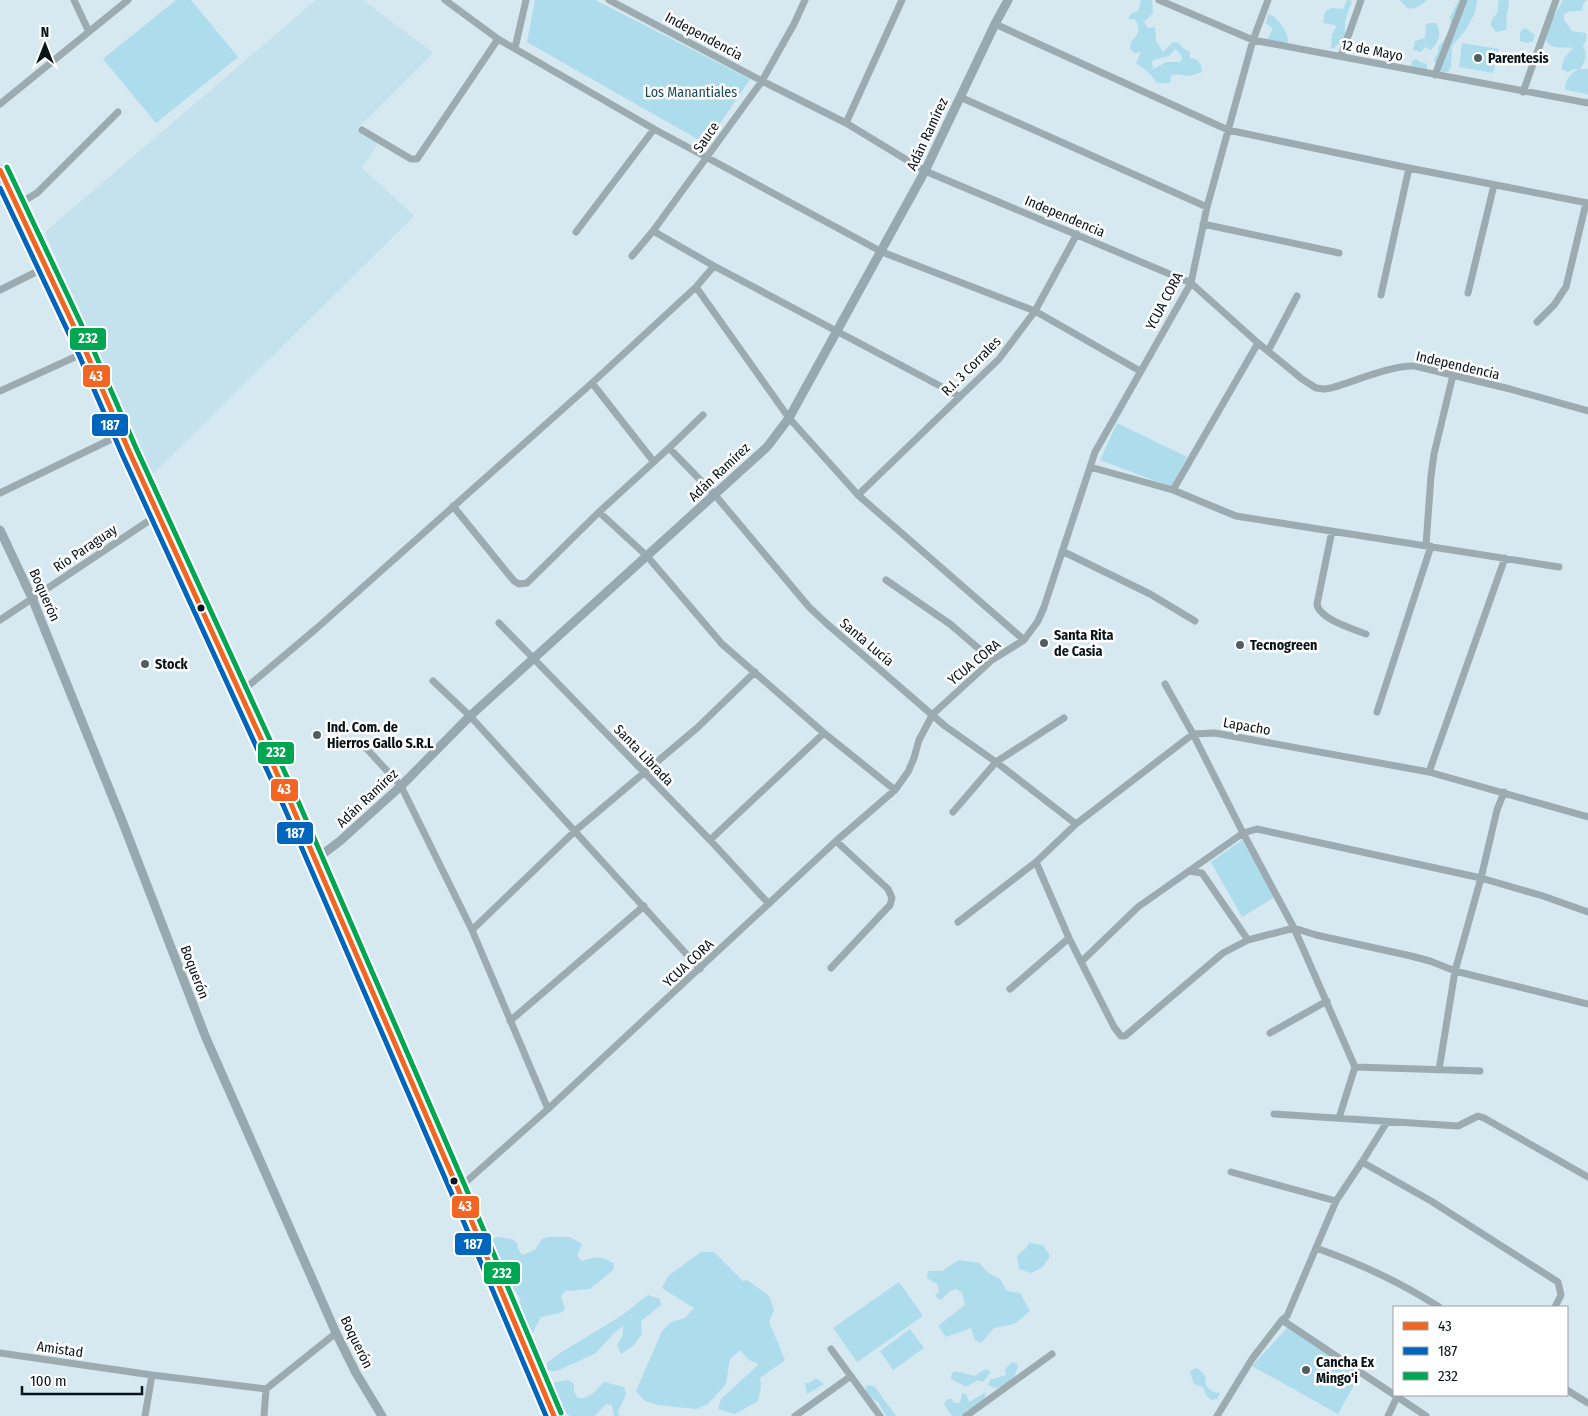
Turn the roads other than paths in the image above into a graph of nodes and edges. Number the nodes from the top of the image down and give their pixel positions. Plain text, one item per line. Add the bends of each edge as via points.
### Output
1 (74, 0) edge
2 (128, 0) edge
3 (445, 0) edge
4 (526, 0) edge
5 (611, 0) edge
6 (805, 0) edge
7 (902, 0) edge
8 (1008, 0) edge
9 (1158, 0) edge
10 (1268, 0) edge
11 (1361, 0) edge
12 (1464, 0) edge
13 (1556, 0) edge
14 (995, 24) junction
15 (89, 32) junction
16 (498, 39) junction
17 (1253, 40) junction
18 (515, 48) junction
19 (1341, 56) junction
20 (1435, 75) junction
21 (762, 81) junction
22 (1523, 92) junction
23 (960, 97) junction
24 (1588, 103) edge
25 (0, 104) edge
26 (118, 112) dead end
27 (846, 123) junction
28 (654, 129) junction
29 (362, 130) dead end
30 (1228, 130) junction
31 (707, 158) junction
32 (1409, 168) junction
33 (0, 170) edge
34 (925, 172) junction
35 (1494, 185) junction
36 (4, 190) edge
37 (1587, 203) edge
38 (17, 205) junction
39 (1207, 207) junction
40 (1203, 224) junction
41 (653, 231) junction
42 (576, 232) dead end
43 (1077, 234) junction
44 (882, 252) junction
45 (1339, 253) dead end
46 (632, 256) dead end
47 (714, 266) junction
48 (46, 268) junction
49 (1191, 282) junction
50 (696, 287) junction
51 (0, 290) edge
52 (1468, 293) dead end
53 (1381, 295) dead end
54 (1297, 296) dead end
55 (1035, 311) junction
56 (1537, 322) dead end
57 (836, 331) junction
58 (1258, 343) junction
59 (1268, 351) junction
60 (86, 352) junction
61 (1140, 371) junction
62 (1453, 375) junction
63 (592, 383) junction
64 (0, 392) edge
65 (959, 396) junction
66 (1588, 411) edge
67 (704, 415) dead end
68 (789, 418) junction
69 (122, 434) junction
70 (669, 448) junction
71 (654, 462) junction
72 (1090, 467) junction
73 (1173, 490) junction
74 (0, 492) edge
75 (715, 495) junction
76 (858, 496) junction
77 (453, 506) junction
78 (599, 512) junction
79 (159, 514) junction
80 (0, 530) edge
81 (1332, 531) junction
82 (1429, 546) junction
83 (1062, 551) junction
84 (647, 556) junction
85 (1505, 558) junction
86 (1559, 567) dead end
87 (886, 580) dead end
88 (32, 598) junction
89 (0, 620) edge
90 (1195, 622) dead end
91 (499, 623) dead end
92 (1366, 634) dead end
93 (1024, 640) junction
94 (534, 658) junction
95 (992, 660) junction
96 (755, 672) junction
97 (433, 681) dead end
98 (1165, 684) dead end
99 (241, 692) junction
100 (1377, 712) dead end
101 (933, 714) junction
102 (470, 716) junction
103 (1064, 718) dead end
104 (824, 732) junction
105 (1193, 734) junction
106 (366, 748) dead end
107 (996, 762) junction
108 (1429, 772) junction
109 (644, 773) junction
110 (401, 786) junction
111 (895, 790) junction
112 (1504, 792) junction
113 (953, 812) dead end
114 (1588, 817) edge
115 (1076, 824) junction
116 (575, 831) junction
117 (1243, 833) junction
118 (710, 840) junction
119 (836, 842) junction
120 (315, 860) junction
121 (1036, 862) junction
122 (1189, 871) junction
123 (1482, 878) junction
124 (769, 904) junction
125 (644, 906) junction
126 (1588, 912) edge
127 (958, 922) dead end
128 (1294, 928) junction
129 (472, 930) junction
130 (1069, 938) junction
131 (1248, 940) junction
132 (1082, 962) junction
133 (831, 968) dead end
134 (700, 969) junction
135 (1455, 971) junction
136 (1010, 989) dead end
137 (1327, 1001) junction
138 (1588, 1004) edge
139 (510, 1021) junction
140 (1270, 1033) dead end
141 (1355, 1067) junction
142 (1439, 1070) junction
143 (1480, 1071) dead end
144 (548, 1109) junction
145 (1274, 1114) dead end
146 (1339, 1118) junction
147 (1387, 1122) junction
148 (1362, 1162) junction
149 (1231, 1172) dead end
150 (1588, 1177) edge
151 (458, 1189) junction
152 (1336, 1201) junction
153 (1316, 1248) junction
154 (1437, 1306) edge
155 (1556, 1306) edge
156 (1282, 1320) junction
157 (336, 1333) junction
158 (831, 1349) dead end
159 (0, 1353) edge
160 (1052, 1354) dead end
161 (152, 1375) junction
162 (851, 1376) junction
163 (266, 1389) junction
164 (1568, 1391) edge
165 (1393, 1394) edge
166 (1397, 1397) joint
167 (1588, 1403) edge
168 (145, 1416) edge
169 (264, 1416) edge
170 (382, 1416) edge
171 (554, 1416) edge
172 (795, 1416) edge
173 (880, 1416) edge
174 (966, 1416) edge
175 (1218, 1416) edge
176 (1388, 1416) edge
177 (1426, 1416) edge

1 - 15 street
2 - 15 street
3 - 16 street
4 - 18 street
5 - 21 street, Independencia
6 - 21 street, Sauce
7 - 27 street
8 - 14 street, Adán Ramírez
9 - 17 street, 12 de Mayo
10 - 17 street, YCUA CORA
11 - 19 street
12 - 20 street
13 - 22 street
14 - 23 street, Adán Ramírez
14 - 30 street
15 - 25 street
16 - 18 street
16 - 29 street via 417,159 411,159
17 - 19 street, 12 de Mayo
17 - 30 street, YCUA CORA
18 - 28 street
19 - 20 street, 12 de Mayo
20 - 22 street, 12 de Mayo
21 - 27 street, Independencia
21 - 31 street, Sauce
22 - 24 street, 12 de Mayo
23 - 34 street, Adán Ramírez
23 - 39 street
26 - 38 street via 37,194
27 - 34 street, Independencia
28 - 31 street
28 - 42 street
30 - 32 street
30 - 39 street, YCUA CORA
31 - 41 street, Sauce
31 - 44 street
32 - 35 street
32 - 53 street
33 - 36 main road
34 - 43 street, Independencia
34 - 44 street, Adán Ramírez
35 - 37 street
35 - 52 street
36 - 38 main road
37 - 56 street via 1566,287
38 - 48 main road
39 - 40 street, YCUA CORA
40 - 45 street
40 - 49 street, YCUA CORA
41 - 46 street, Sauce
41 - 47 street
43 - 49 street, Independencia
43 - 55 street, R.I. 3 Corrales
44 - 55 street
44 - 57 street, Adán Ramírez
47 - 50 street
47 - 57 street
48 - 51 street
48 - 60 main road
49 - 58 street, Independencia
49 - 61 street, YCUA CORA
50 - 63 street
50 - 68 street
54 - 59 street
55 - 61 street
55 - 65 street, R.I. 3 Corrales via 999,359
57 - 65 street
57 - 68 street, Adán Ramírez
58 - 59 street, Independencia
58 - 73 street
59 - 62 street, Independencia via 1302,379 1324,390 1406,366
60 - 64 street
60 - 69 main road
61 - 72 street, YCUA CORA via 1103,436
62 - 66 street, Independencia
62 - 82 street via 1434,454
63 - 71 street
63 - 77 street
65 - 76 street, R.I. 3 Corrales
67 - 70 street
68 - 75 street, Adán Ramírez via 767,447
68 - 76 street
69 - 74 street
69 - 79 main road
70 - 71 street
70 - 75 street, Santa Lucía
71 - 78 street
72 - 73 street
72 - 83 street, YCUA CORA
73 - 81 street via 1236,516
75 - 84 street, Adán Ramírez
75 - 101 street, Santa Lucía via 809,607
76 - 93 street
77 - 78 street via 519,584 527,583
77 - 99 street
78 - 84 street
79 - 88 street, Río Paraguay
79 - 99 main road
80 - 88 street, Boquerón
81 - 82 street
81 - 92 street via 1318,609 1326,616
82 - 85 street
82 - 100 street
83 - 90 street via 1150,594
83 - 93 street, YCUA CORA via 1038,621
84 - 94 street, Adán Ramírez
84 - 96 street via 722,644
85 - 86 street
85 - 108 street
87 - 95 street via 950,624
88 - 89 street, Río Paraguay
88 - 157 street, Boquerón via 206,1038
91 - 94 street, Santa Librada
93 - 95 street, YCUA CORA
94 - 102 street, Adán Ramírez
94 - 109 street, Santa Librada
95 - 101 street, YCUA CORA
96 - 104 street
96 - 109 street
97 - 102 street
98 - 105 street
99 - 120 main road
101 - 107 street, Santa Lucía
101 - 111 street, YCUA CORA via 919,740 914,758
102 - 110 street, Adán Ramírez
102 - 116 street
103 - 107 street
104 - 111 street
104 - 118 street
105 - 108 street, Lapacho via 1215,733
105 - 115 street
105 - 117 street
106 - 110 street
107 - 113 street
107 - 115 street, Santa Lucía
108 - 112 street, Lapacho
109 - 116 street
109 - 118 street, Santa Librada
110 - 120 street, Adán Ramírez
110 - 129 street
111 - 119 street, YCUA CORA
112 - 114 street, Lapacho
112 - 123 street
115 - 121 street
116 - 125 street
116 - 129 street
117 - 122 street
117 - 123 street via 1257,829 1271,831
117 - 128 street
118 - 124 street, Santa Librada
119 - 124 street, YCUA CORA
119 - 133 street via 888,889 892,898 890,905
120 - 151 main road
121 - 127 street
121 - 130 street
122 - 131 street via 1202,873
122 - 132 street via 1138,907
123 - 126 street
123 - 135 street
124 - 134 street, YCUA CORA
125 - 134 street
125 - 139 street
128 - 131 street
128 - 135 street via 1430,961
128 - 137 street
129 - 139 street
130 - 132 street
130 - 136 street
131 - 132 street via 1224,952 1125,1036 1121,1036 1114,1027
134 - 144 street, YCUA CORA
135 - 138 street
135 - 142 street
137 - 140 street
137 - 141 street
139 - 144 street
141 - 142 street
141 - 146 street
142 - 143 street
144 - 151 street, YCUA CORA
145 - 146 street
146 - 147 street
147 - 148 street
147 - 150 street via 1458,1126 1478,1116
148 - 152 street
148 - 155 street via 1432,1201 1558,1282 1561,1295
149 - 152 street
151 - 171 main road
152 - 153 street
153 - 154 street via 1380,1273
153 - 156 street
156 - 165 street
156 - 175 street via 1252,1359
157 - 163 street
157 - 170 street, Boquerón
158 - 162 street
159 - 161 street, Amistad
160 - 174 street
161 - 163 street, Amistad
161 - 168 street
162 - 172 street
162 - 173 street
163 - 169 street
164 - 167 street
166 - 176 street
166 - 177 street

